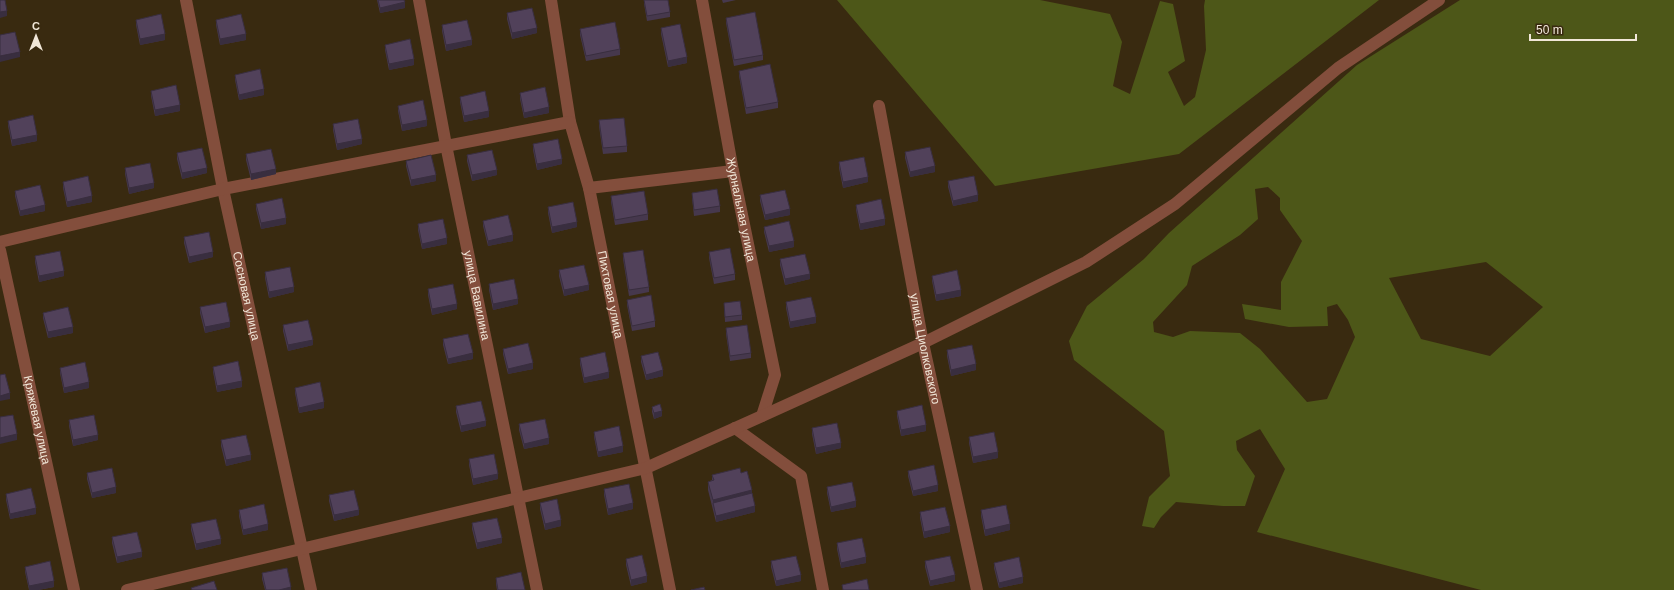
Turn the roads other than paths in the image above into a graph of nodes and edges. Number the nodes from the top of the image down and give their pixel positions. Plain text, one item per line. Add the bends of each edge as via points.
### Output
1 (186, 0) edge
2 (419, 0) edge
3 (552, 0) edge
4 (702, 0) edge
5 (1439, 0) edge
6 (879, 106) dead end
7 (570, 122) junction
8 (446, 145) junction
9 (733, 171) junction
10 (589, 188) junction
11 (223, 189) junction
12 (0, 242) edge
13 (0, 250) edge
14 (922, 343) junction
15 (762, 416) junction
16 (735, 428) junction
17 (646, 468) junction
18 (517, 500) junction
19 (302, 550) junction
20 (74, 590) edge
21 (127, 590) edge
22 (311, 590) edge
23 (536, 590) edge
24 (670, 590) edge
25 (823, 590) edge
26 (977, 590) edge

1 - 11 street, Сосновая улица
2 - 8 street, улица Вавилина
3 - 7 street, Пихтовая улица
4 - 9 street, Журнальная улица
5 - 14 street via 1338,68 1175,204 1086,262
6 - 14 street, улица Циолковского
7 - 8 street
7 - 10 street, Пихтовая улица
8 - 11 street
8 - 18 street, улица Вавилина
9 - 10 street
9 - 15 street, Журнальная улица via 775,375
10 - 17 street, Пихтовая улица
11 - 12 street
11 - 19 street, Сосновая улица
13 - 20 street, Кряжевая улица
14 - 15 street
14 - 26 street, улица Циолковского
15 - 16 street
16 - 17 street
16 - 25 street via 801,476
17 - 18 street
17 - 24 street, Пихтовая улица
18 - 19 street
18 - 23 street, улица Вавилина
19 - 21 street
19 - 22 street, Сосновая улица

